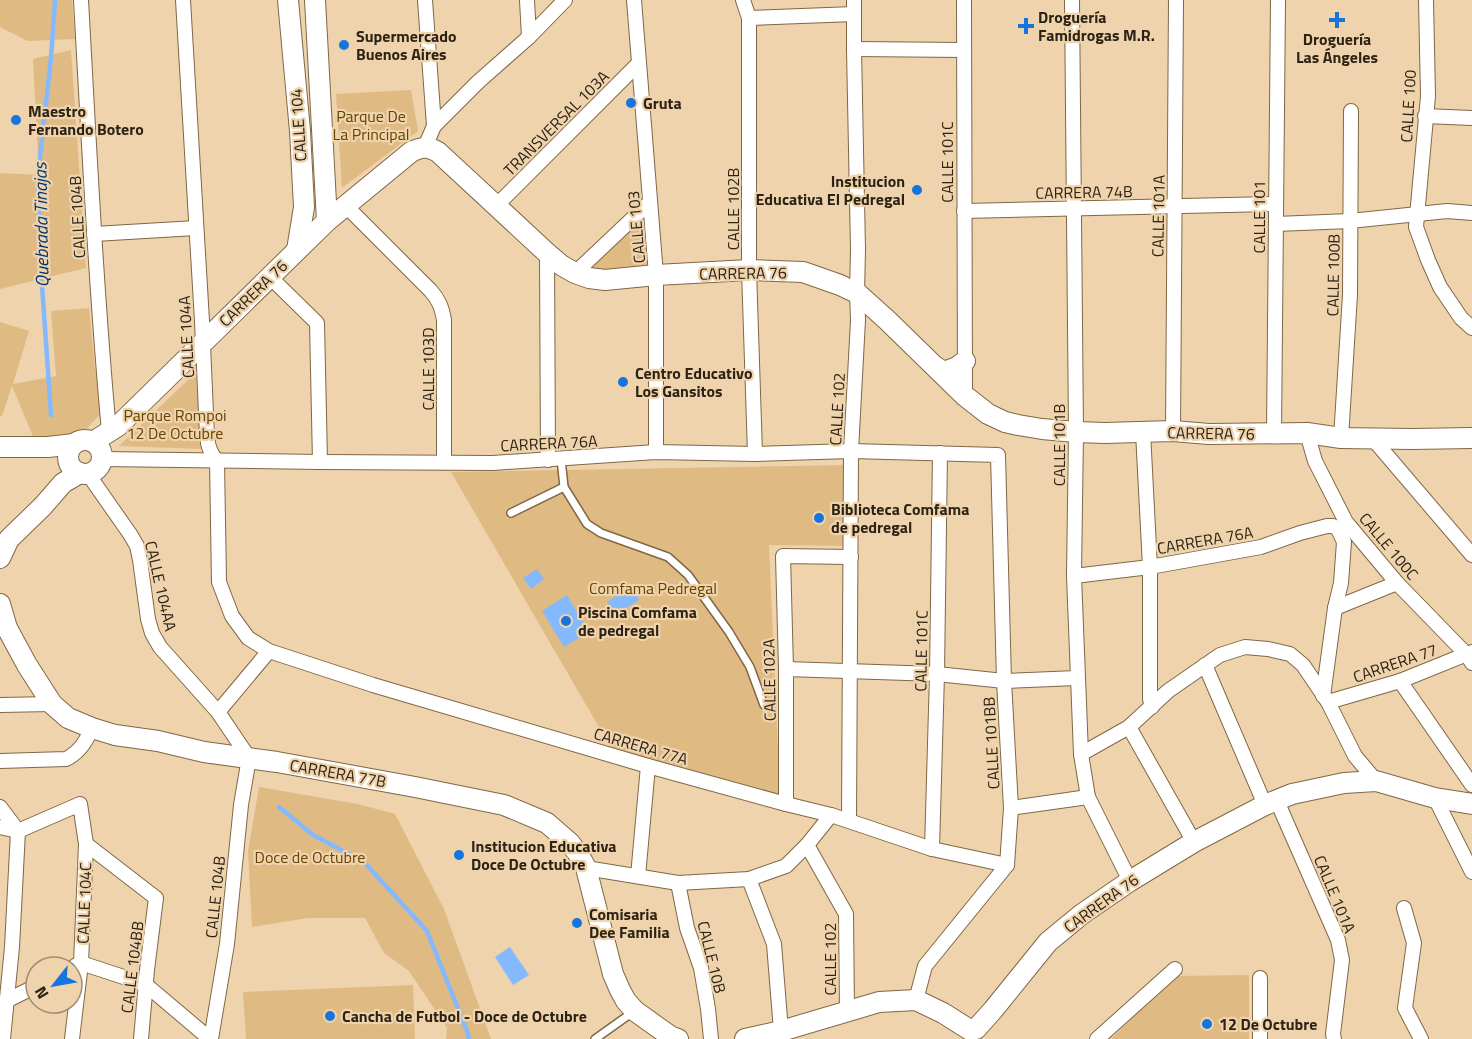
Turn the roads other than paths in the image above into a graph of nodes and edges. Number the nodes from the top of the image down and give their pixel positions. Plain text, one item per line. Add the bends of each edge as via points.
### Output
1 (81, 0) edge
2 (183, 0) edge
3 (288, 0) edge
4 (315, 0) edge
5 (425, 0) edge
6 (527, 0) edge
7 (565, 0) edge
8 (634, 0) edge
9 (743, 0) edge
10 (854, 0) edge
11 (964, 0) edge
12 (1072, 0) edge
13 (1176, 0) edge
14 (1278, 0) edge
15 (1426, 0) edge
16 (854, 14) junction
17 (749, 18) junction
18 (529, 37) junction
19 (854, 49) junction
20 (964, 50) junction
21 (639, 63) junction
22 (1351, 111) dead end
23 (1425, 116) junction
24 (1472, 118) edge
25 (434, 126) junction
26 (425, 147) junction
27 (650, 202) junction
28 (1276, 204) junction
29 (346, 206) junction
30 (496, 206) junction
31 (1174, 206) junction
32 (1074, 208) junction
33 (964, 210) junction
34 (1472, 213) edge
35 (1416, 214) junction
36 (327, 221) junction
37 (1350, 221) junction
38 (1276, 224) junction
39 (196, 228) junction
40 (94, 234) junction
41 (297, 250) junction
42 (547, 253) junction
43 (749, 270) junction
44 (575, 273) junction
45 (656, 275) junction
46 (270, 277) junction
47 (857, 293) junction
48 (1472, 328) edge
49 (202, 343) junction
50 (965, 361) junction
51 (182, 363) junction
52 (936, 367) junction
53 (205, 371) junction
54 (965, 396) junction
55 (1173, 431) junction
56 (1076, 432) junction
57 (1143, 432) junction
58 (1274, 434) junction
59 (1307, 434) junction
60 (1341, 438) junction
61 (1472, 438) edge
62 (1373, 439) junction
63 (0, 447) edge
64 (851, 451) junction
65 (656, 452) junction
66 (940, 453) junction
67 (755, 454) junction
68 (998, 455) joint
69 (88, 456) junction
70 (555, 460) junction
71 (217, 461) junction
72 (320, 462) junction
73 (444, 462) junction
74 (564, 487) junction
75 (511, 513) dead end
76 (1472, 554) edge
77 (851, 556) junction
78 (0, 558) edge
79 (1150, 567) junction
80 (1074, 576) junction
81 (1396, 583) junction
82 (0, 604) edge
83 (1335, 608) junction
84 (269, 651) junction
85 (1470, 657) edge
86 (1205, 665) junction
87 (786, 669) junction
88 (850, 671) junction
89 (937, 674) junction
90 (1077, 678) junction
91 (1004, 681) junction
92 (1400, 681) junction
93 (1326, 699) junction
94 (52, 704) junction
95 (0, 705) edge
96 (764, 705) dead end
97 (1152, 706) junction
98 (218, 712) junction
99 (1129, 727) junction
100 (92, 728) junction
101 (1081, 754) junction
102 (249, 758) junction
103 (0, 761) edge
104 (648, 766) junction
105 (1376, 781) junction
106 (1472, 785) edge
107 (1088, 797) junction
108 (1435, 798) junction
109 (1271, 803) junction
110 (786, 804) junction
111 (1472, 804) edge
112 (0, 807) edge
113 (1011, 808) junction
114 (831, 815) junction
115 (849, 820) junction
116 (0, 827) edge
117 (18, 831) junction
118 (1194, 842) junction
119 (86, 844) junction
120 (807, 844) junction
121 (932, 849) junction
122 (1006, 866) junction
123 (586, 868) junction
124 (1472, 872) edge
125 (638, 876) junction
126 (749, 879) junction
127 (1130, 880) junction
128 (678, 883) junction
129 (1404, 908) dead end
130 (6, 951) edge
131 (78, 955) edge
132 (84, 967) edge
133 (1175, 969) dead end
134 (1260, 978) dead end
135 (146, 984) junction
136 (24, 992) edge
137 (916, 1000) junction
138 (6, 1001) junction
139 (635, 1011) junction
140 (847, 1012) junction
141 (74, 1015) edge
142 (780, 1031) junction
143 (975, 1035) edge
144 (3, 1039) edge
145 (72, 1039) edge
146 (141, 1039) edge
147 (211, 1039) edge
148 (595, 1039) edge
149 (678, 1039) edge
150 (711, 1039) edge
151 (745, 1039) edge
152 (1097, 1039) edge
153 (1260, 1039) edge
154 (1334, 1039) edge
155 (1420, 1039) edge

1 - 40 street, CALLE 104B
2 - 39 street, CALLE 104A
3 - 41 street, CALLE 104 via 304,207
4 - 36 street, CALLE 104
5 - 25 street
6 - 18 street
7 - 18 street
8 - 21 street, CALLE 103
9 - 17 street, CALLE 102B
10 - 16 street, CALLE 102
11 - 20 street, CALLE 101C
12 - 32 street, CALLE 101B
13 - 31 street, CALLE 101A
14 - 28 street, CALLE 101
15 - 23 street, CALLE 100
16 - 17 street
16 - 19 street, CALLE 102
17 - 43 street, CALLE 102B
18 - 25 street
19 - 20 street
19 - 47 street, CALLE 102
20 - 33 street, CALLE 101C
21 - 27 street, CALLE 103
21 - 30 street, TRANSVERSAL 103A
22 - 37 street, CALLE 100B
23 - 24 street
23 - 35 street, CALLE 100
25 - 26 street
26 - 29 street, CARRERA 76 via 411,152
26 - 30 street, CARRERA 76 via 438,152
27 - 44 street
27 - 45 street, CALLE 103
28 - 31 street, CARRERA 74B
28 - 38 street, CALLE 101
29 - 36 street, CARRERA 76
29 - 73 street, CALLE 103D via 431,291 441,306
30 - 42 street, CARRERA 76
31 - 32 street, CARRERA 74B
31 - 55 street, CALLE 101A
32 - 33 street, CARRERA 74B
32 - 56 street, CALLE 101B
33 - 50 street, CALLE 101C
34 - 35 street
35 - 37 street
35 - 48 street, CALLE 100 via 1417,233 1440,287
36 - 41 street, CARRERA 76
37 - 38 street
37 - 60 street, CALLE 100B via 1350,295
38 - 58 street, CALLE 101
39 - 40 street
39 - 49 street, CALLE 104A
40 - 69 street, CALLE 104B via 102,353
41 - 46 street, CARRERA 76
42 - 44 street, CARRERA 76
42 - 70 street
43 - 45 street, CARRERA 76
43 - 47 street, CARRERA 76 via 803,272
43 - 67 street, CALLE 102B
44 - 45 street, CARRERA 76 via 605,280
45 - 65 street, CALLE 103
46 - 49 street, CARRERA 76
46 - 72 street via 317,323
47 - 52 street, CARRERA 76
47 - 64 street, CALLE 102
49 - 51 street, CARRERA 76
49 - 53 street, CALLE 104A
50 - 52 street via 944,372
50 - 54 street, CALLE 101C
51 - 53 street via 196,364
51 - 69 street, CARRERA 76
52 - 54 street, CARRERA 76
53 - 71 street, CALLE 104A via 208,447
54 - 56 street, CARRERA 76 via 1005,422
55 - 57 street, CARRERA 76
55 - 58 street, CARRERA 76
56 - 57 street, CARRERA 76
56 - 80 street, CALLE 101B
57 - 79 street
58 - 59 street, CARRERA 76
59 - 60 street, CARRERA 76
59 - 81 street, CALLE 100C via 1315,461 1346,522
60 - 62 street, CARRERA 76
61 - 62 street, CARRERA 76
62 - 76 street
63 - 69 street via 48,447
64 - 66 street, CARRERA 76A
64 - 67 street, CARRERA 76A
64 - 77 street, CALLE 102
65 - 67 street, CARRERA 76A
65 - 70 street, CARRERA 76A
66 - 68 street, CARRERA 76A
66 - 89 street, CALLE 101C
68 - 91 street, CALLE 101BB
69 - 71 street, CARRERA 76A
69 - 78 street, CARRERA 76 via 9,539
69 - 98 street, CALLE 104AA via 137,546 152,633
70 - 73 street, CARRERA 76A
70 - 74 lane
71 - 72 street, CARRERA 76A
71 - 84 street, CALLE 104A via 219,582 232,616 248,638
72 - 73 street, CARRERA 76A
74 - 75 lane
74 - 96 lane via 587,524 601,533 668,557 688,575 729,632 750,668
77 - 87 street, CALLE 102A via 783,556
77 - 88 street, CALLE 102
79 - 80 street, CARRERA 76A
79 - 83 street, CARRERA 76A via 1261,548 1333,526 1344,543
79 - 97 street
80 - 90 street, CALLE 101B
81 - 83 street
81 - 85 street, CALLE 100C
82 - 94 street via 7,628
83 - 93 street
84 - 98 street
84 - 104 street, CARRERA 77A via 373,686
85 - 92 street, CARRERA 77
86 - 93 street via 1245,647 1290,654 1303,665
86 - 97 street
86 - 109 street, CALLE 101A
87 - 88 street
87 - 110 street, CALLE 102A
88 - 89 street
88 - 115 street, CALLE 102
89 - 91 street
89 - 121 street, CALLE 101C
90 - 91 street
90 - 101 street, CALLE 101B
91 - 113 street, CALLE 101BB
92 - 93 street, CARRERA 77
92 - 106 street
93 - 105 street via 1355,756
94 - 95 street
94 - 100 street, CARRERA 77B via 68,718
97 - 99 street
98 - 102 street, CALLE 104AA
99 - 101 street
99 - 118 street
100 - 102 street, CARRERA 77B
100 - 103 street via 79,751 66,759
101 - 107 street, CALLE 101B
102 - 123 street, CARRERA 77B via 504,805 547,824 570,843
102 - 147 street, CALLE 104B via 227,944 211,1005
104 - 110 street, CARRERA 77A
104 - 125 street
105 - 108 street, CARRERA 76
105 - 109 street, CARRERA 76 via 1334,785
107 - 113 street
107 - 127 street, CALLE 101B
108 - 111 street, CARRERA 76
108 - 124 street
109 - 118 street, CARRERA 76
109 - 154 street, CALLE 101A via 1338,940 1342,960
110 - 114 street, CARRERA 77A
112 - 117 street
113 - 122 street, CALLE 101BB
114 - 115 street, CARRERA 77A
114 - 120 street
115 - 121 street, CARRERA 77A
116 - 117 street
117 - 119 street, CALLE 104C via 80,804
117 - 130 street
118 - 127 street, CARRERA 76
119 - 131 street, CALLE 104C
119 - 135 street, CALLE 104BB via 156,898
120 - 126 street via 786,866
120 - 140 street, CALLE 102 via 846,914
121 - 122 street, CARRERA 77A
122 - 137 street via 925,966
123 - 125 street
123 - 139 street, CARRERA 77B via 613,974
125 - 128 street
126 - 128 street
126 - 142 street via 774,944
127 - 143 street, CARRERA 76 via 1048,942
128 - 150 street, CALLE 10B via 700,968
129 - 155 street via 1414,943 1405,1008
130 - 138 street
132 - 135 street
133 - 152 street
134 - 153 street
135 - 146 street, CALLE 104BB
135 - 147 street
136 - 138 street
137 - 140 street via 879,1002
137 - 143 street
138 - 144 street
139 - 148 lane
139 - 149 street, CARRERA 77B
140 - 142 street
141 - 145 street, CALLE 104C
142 - 151 street

